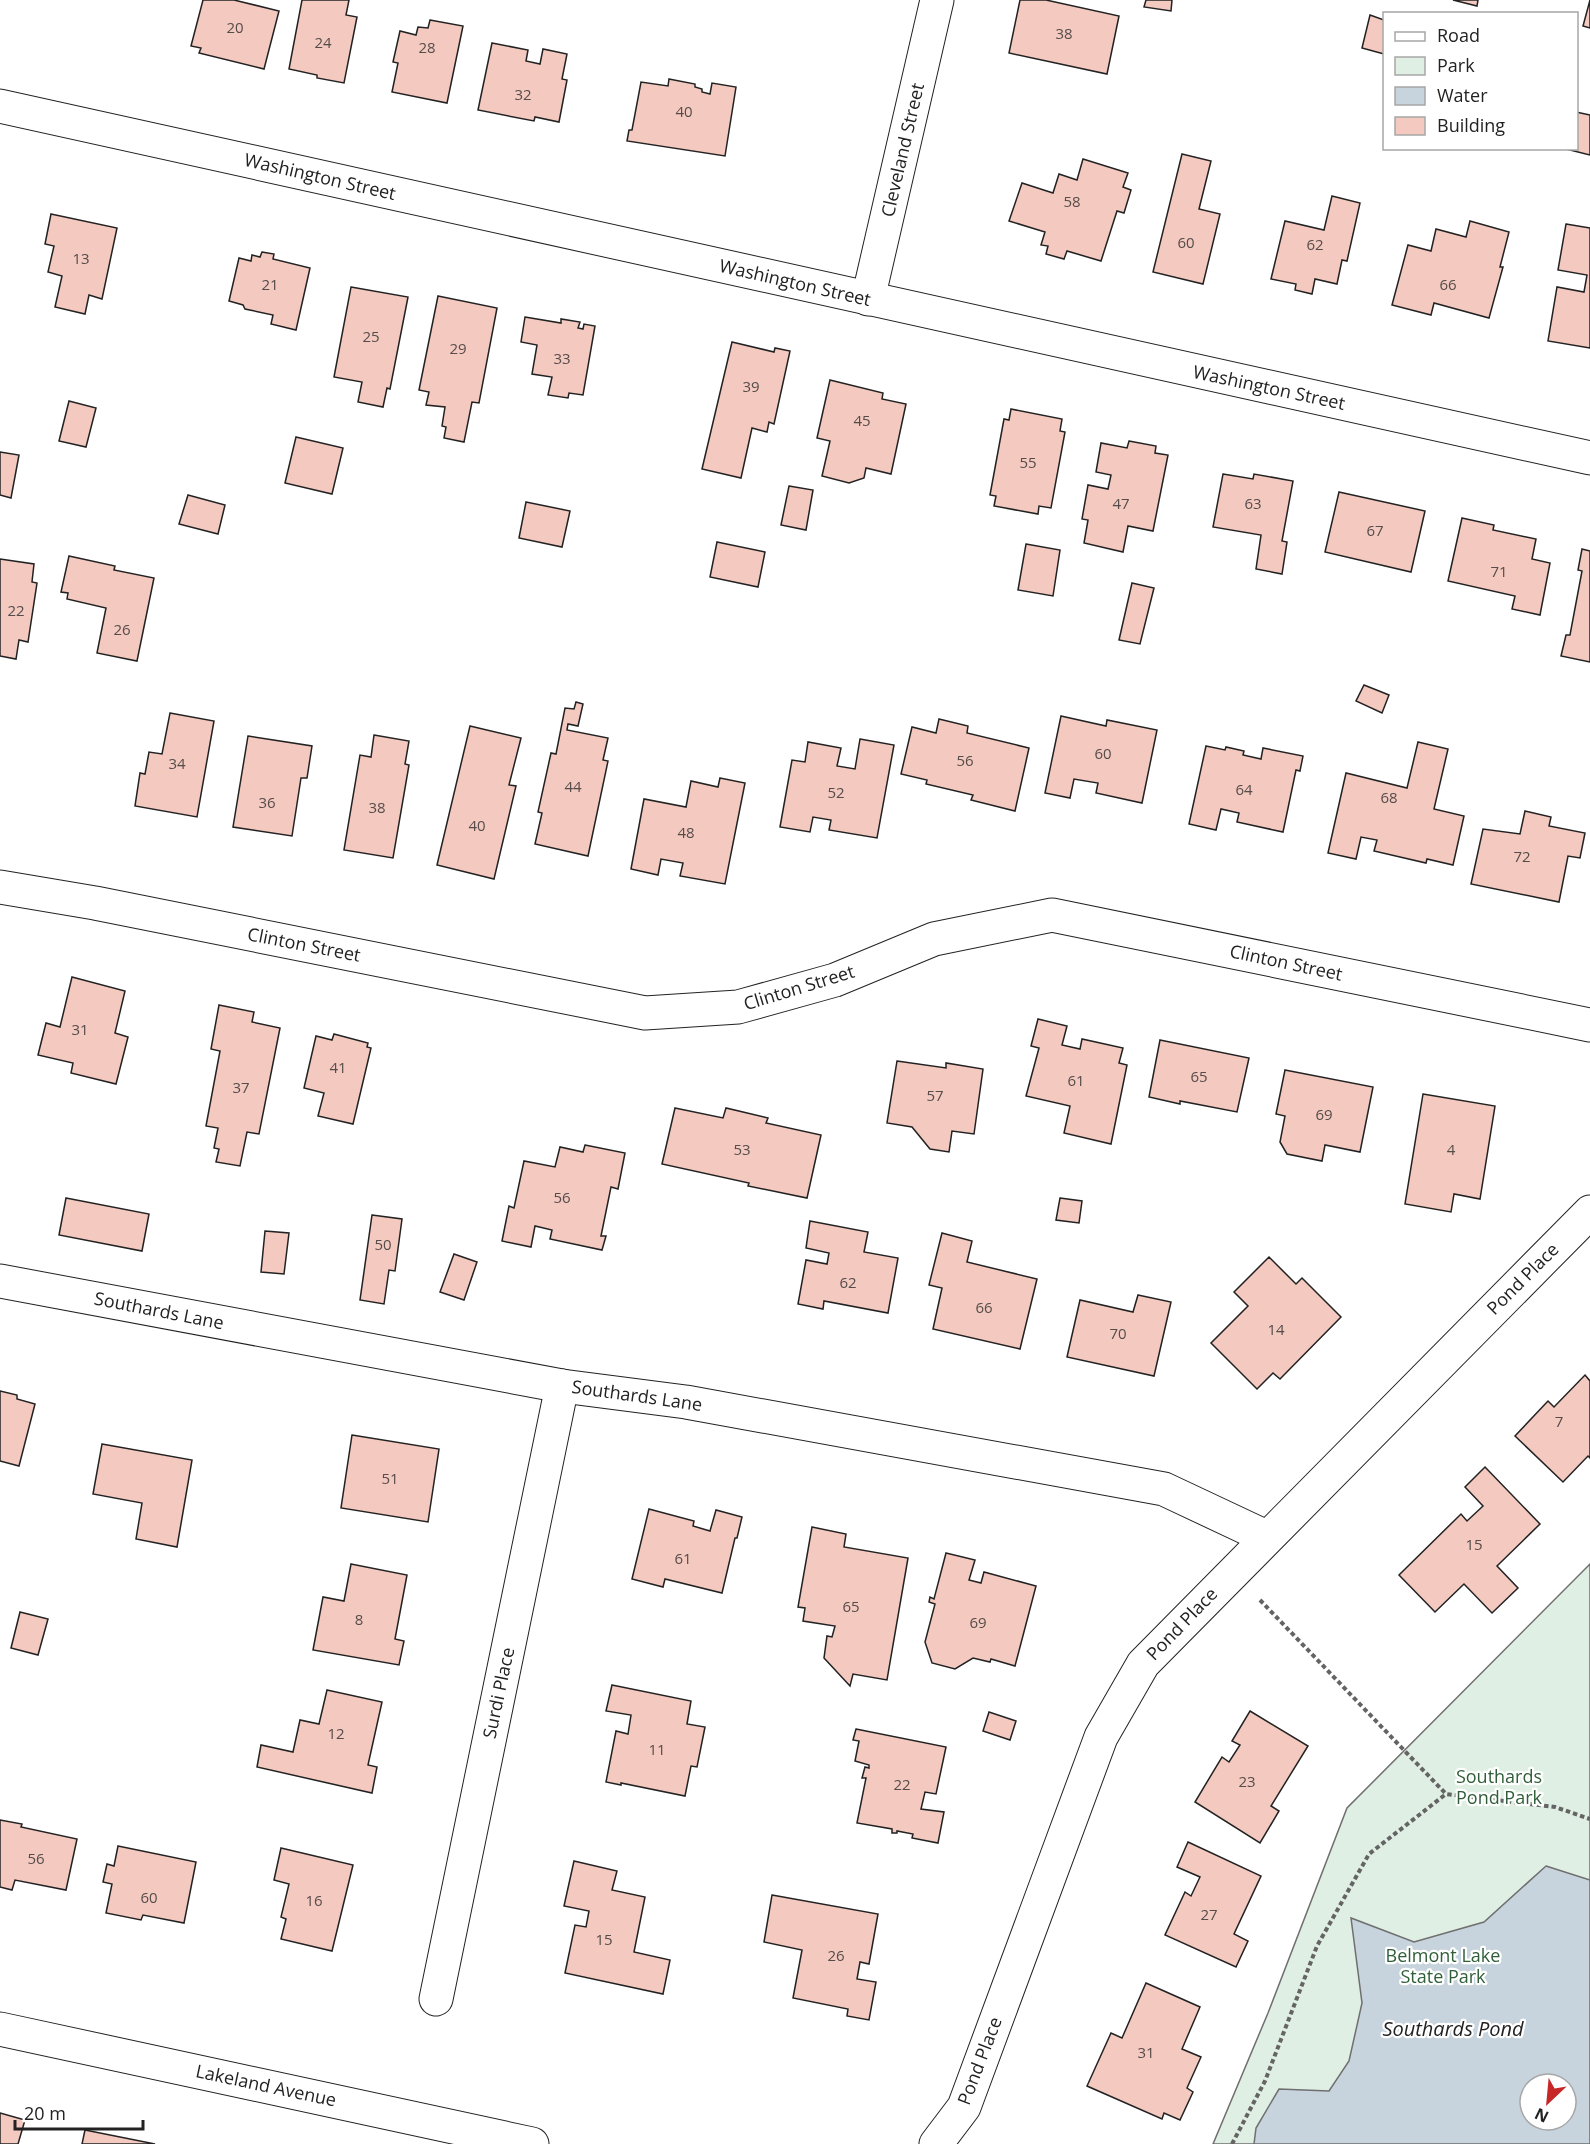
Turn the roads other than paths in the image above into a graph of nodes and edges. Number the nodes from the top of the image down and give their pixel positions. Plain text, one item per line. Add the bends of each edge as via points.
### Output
1 (937, 0) edge
2 (0, 106) edge
3 (868, 299) junction
4 (1590, 458) edge
5 (0, 886) edge
6 (1590, 1025) edge
7 (1590, 1212) edge
8 (0, 1281) edge
9 (562, 1386) junction
10 (1266, 1537) junction
11 (436, 1999) dead end
12 (0, 2029) edge
13 (532, 2144) edge
14 (936, 2144) edge

1 - 3 street, Cleveland Street
2 - 3 street, Washington Street
3 - 4 street, Washington Street
5 - 6 street, Clinton Street via 645,1013 738,1008 835,980 934,939 1052,915
7 - 10 street, Pond Place
8 - 9 street, Southards Lane
9 - 10 street, Southards Lane via 686,1402 1164,1489
9 - 11 street, Surdi Place
10 - 14 street, Pond Place via 1143,1664 1101,1737 964,2107
12 - 13 street, Lakeland Avenue

